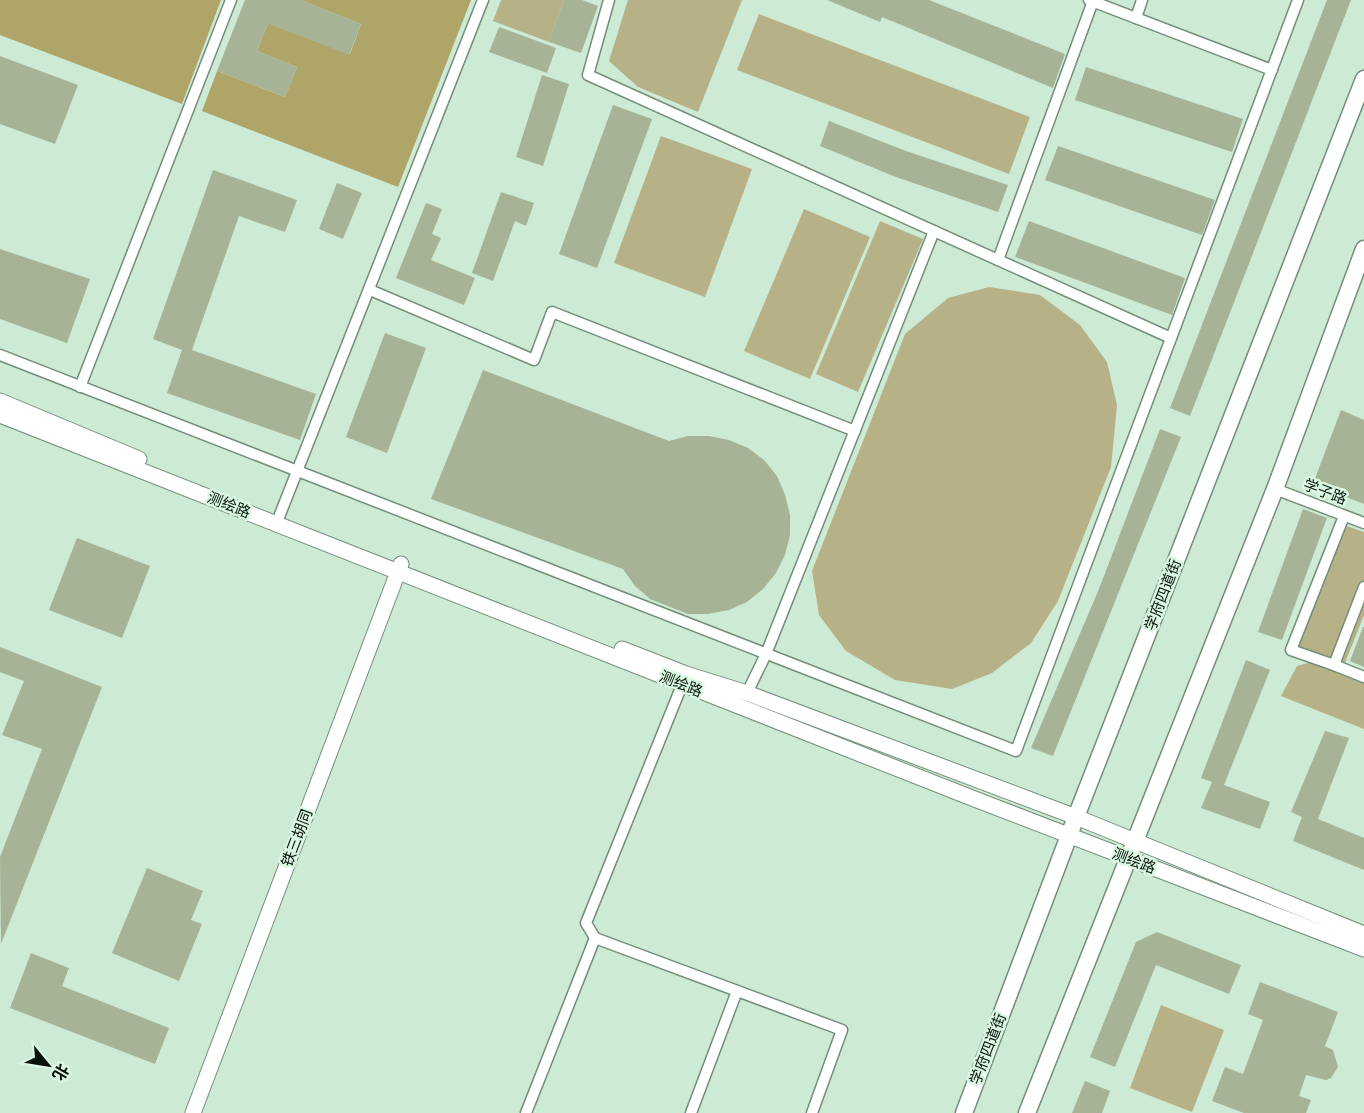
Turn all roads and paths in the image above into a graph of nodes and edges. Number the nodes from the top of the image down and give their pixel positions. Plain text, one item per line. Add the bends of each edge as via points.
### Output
1 (231, 0) edge
2 (483, 0) edge
3 (609, 0) edge
4 (1142, 0) edge
5 (1298, 0) edge
6 (1091, 1) edge
7 (1136, 18) junction
8 (1272, 69) junction
9 (1364, 78) edge
10 (934, 231) junction
11 (1364, 249) edge
12 (998, 260) junction
13 (370, 290) junction
14 (1171, 338) junction
15 (0, 355) edge
16 (80, 387) junction
17 (0, 401) edge
18 (0, 415) edge
19 (855, 431) junction
20 (298, 471) junction
21 (1275, 489) junction
22 (1344, 516) junction
23 (279, 517) junction
24 (1364, 524) edge
25 (400, 568) junction
26 (1364, 587) edge
27 (766, 654) junction
28 (1334, 665) junction
29 (1364, 677) edge
30 (684, 679) junction
31 (747, 693) junction
32 (1076, 817) junction
33 (1069, 836) junction
34 (1130, 850) junction
35 (1364, 934) edge
36 (595, 938) junction
37 (1364, 949) edge
38 (737, 991) junction
39 (197, 1112) edge
40 (526, 1113) edge
41 (691, 1113) edge
42 (812, 1113) edge
43 (964, 1113) edge
44 (1027, 1113) edge

1 - 16 street
2 - 13 street
3 - 10 street via 588,75
4 - 7 street
5 - 8 street
6 - 7 street
6 - 12 street
7 - 8 street
8 - 14 street
9 - 32 main road, 学府四道街
10 - 12 street
10 - 19 street
11 - 21 main road
12 - 14 street
13 - 19 street via 534,360 552,312
13 - 20 street
14 - 27 street via 1016,751
15 - 16 street
16 - 20 street
17 - 23 main road, 测绘路
18 - 25 main road, 测绘路
19 - 27 street
20 - 23 street
20 - 27 street
21 - 22 street, 学子路
21 - 34 main road
22 - 24 street, 学子路
22 - 28 street via 1291,650
23 - 25 main road, 测绘路
25 - 30 main road, 测绘路
25 - 39 main road, 铁三胡同
26 - 28 street
27 - 31 street
28 - 29 street
30 - 31 main road, 测绘路
30 - 33 main road, 测绘路
30 - 36 street via 586,923
31 - 32 main road, 测绘路
32 - 33 main road, 学府四道街
32 - 34 main road, 测绘路
33 - 34 main road, 测绘路
33 - 43 main road, 学府四道街
34 - 35 main road, 测绘路
34 - 37 main road, 测绘路
34 - 44 main road
36 - 38 street
36 - 40 street
38 - 41 street
38 - 42 street via 842,1030

